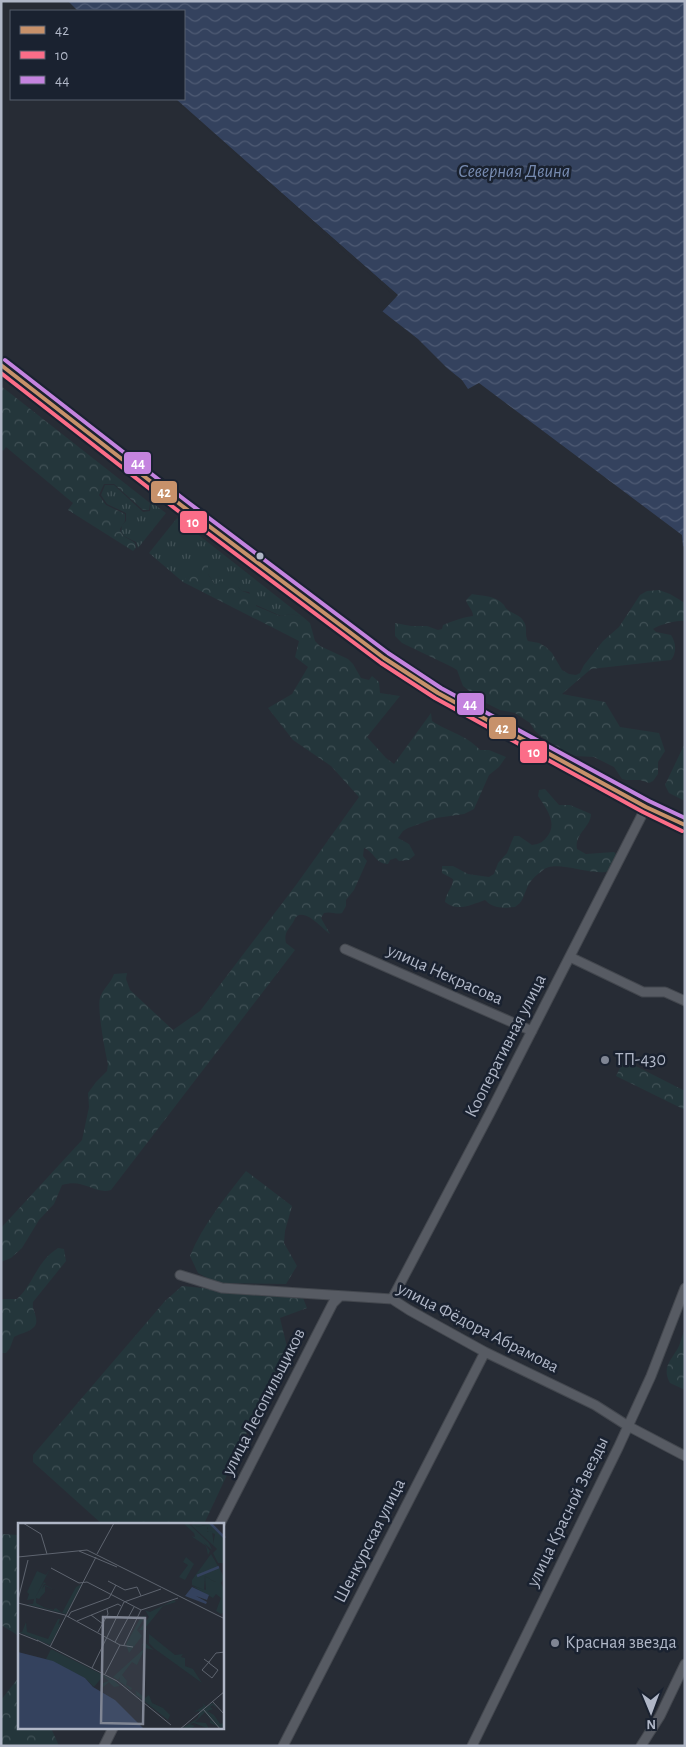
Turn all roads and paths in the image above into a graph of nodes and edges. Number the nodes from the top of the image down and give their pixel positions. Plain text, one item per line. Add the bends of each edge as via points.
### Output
1 (1, 365) edge
2 (646, 807) junction
3 (685, 825) edge
4 (346, 949) dead end
5 (570, 957) junction
6 (685, 1001) edge
7 (532, 1031) junction
8 (180, 1275) dead end
9 (685, 1288) edge
10 (340, 1296) junction
11 (392, 1299) junction
12 (485, 1352) junction
13 (628, 1426) junction
14 (685, 1456) edge
15 (221, 1523) edge
16 (685, 1664) edge
17 (112, 1730) edge
18 (104, 1746) edge
19 (283, 1746) edge
20 (472, 1746) edge
21 (641, 1746) edge

1 - 2 main road via 181,506 384,658 438,693
2 - 3 main road
2 - 5 street, Кооперативная улица
4 - 7 street, улица Некрасова
5 - 6 street via 643,992 665,992
5 - 7 street, Кооперативная улица
7 - 11 street, Кооперативная улица
8 - 10 street, улица Фёдора Абрамова via 222,1288
9 - 13 street, улица Красной Звезды
10 - 11 street, улица Фёдора Абрамова
10 - 15 street, улица Лесопильщиков via 333,1303
11 - 12 street, улица Фёдора Абрамова
12 - 13 street, улица Фёдора Абрамова via 595,1405
12 - 19 street, Шенкурская улица
13 - 14 street, улица Фёдора Абрамова
13 - 20 street, улица Красной Звезды
16 - 21 street via 660,1716
17 - 18 street

